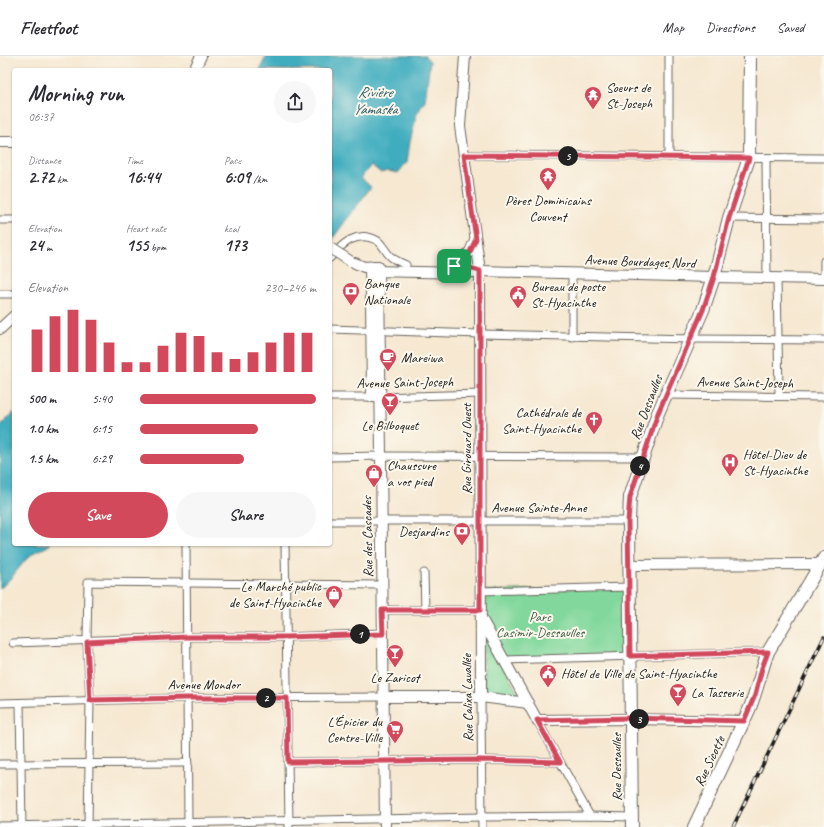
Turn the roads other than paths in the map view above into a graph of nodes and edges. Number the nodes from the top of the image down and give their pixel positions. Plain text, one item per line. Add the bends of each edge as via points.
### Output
1 (201, 56) edge
2 (465, 56) edge
3 (669, 56) edge
4 (750, 56) edge
5 (195, 68) edge
6 (0, 142) edge
7 (12, 142) edge
8 (464, 155) junction
9 (669, 157) junction
10 (749, 158) junction
11 (766, 158) junction
12 (824, 158) edge
13 (729, 218) junction
14 (767, 218) junction
15 (824, 218) edge
16 (0, 220) edge
17 (12, 220) edge
18 (476, 239) junction
19 (332, 249) edge
20 (332, 256) edge
21 (824, 261) edge
22 (406, 265) junction
23 (454, 266) junction
24 (372, 270) junction
25 (480, 271) junction
26 (572, 274) junction
27 (714, 277) junction
28 (772, 278) junction
29 (824, 279) edge
30 (0, 294) edge
31 (12, 294) edge
32 (12, 318) edge
33 (0, 329) edge
34 (332, 329) edge
35 (375, 330) junction
36 (480, 334) junction
37 (572, 336) junction
38 (691, 339) junction
39 (778, 340) junction
40 (824, 340) edge
41 (480, 394) junction
42 (666, 395) junction
43 (779, 396) junction
44 (332, 397) edge
45 (376, 397) junction
46 (824, 397) edge
47 (380, 456) junction
48 (480, 456) junction
49 (332, 457) edge
50 (643, 457) junction
51 (332, 521) edge
52 (381, 521) junction
53 (480, 521) junction
54 (628, 521) junction
55 (186, 546) edge
56 (284, 546) edge
57 (822, 561) edge
58 (629, 565) junction
59 (424, 573) dead end
60 (186, 582) junction
61 (285, 584) junction
62 (382, 585) junction
63 (629, 587) junction
64 (480, 591) junction
65 (382, 610) junction
66 (425, 610) junction
67 (480, 613) junction
68 (383, 634) junction
69 (187, 637) junction
70 (286, 637) junction
71 (87, 642) junction
72 (13, 644) dead end
73 (768, 652) junction
74 (630, 656) junction
75 (504, 660) junction
76 (384, 697) junction
77 (480, 697) junction
78 (187, 698) junction
79 (287, 698) junction
80 (90, 700) junction
81 (0, 703) edge
82 (528, 703) junction
83 (20, 704) junction
84 (631, 718) junction
85 (537, 720) junction
86 (744, 721) junction
87 (481, 760) junction
88 (385, 761) junction
89 (288, 762) junction
90 (560, 762) junction
91 (188, 763) junction
92 (0, 764) edge
93 (21, 764) junction
94 (89, 764) junction
95 (590, 816) junction
96 (482, 817) junction
97 (631, 822) edge
98 (385, 823) edge
99 (288, 824) edge
100 (188, 825) edge
101 (0, 826) edge
102 (22, 826) edge
103 (88, 826) edge
104 (482, 827) edge
105 (694, 827) edge

1 - 5 street
2 - 8 street, Rue Girouard Ouest via 460,126
3 - 9 street
4 - 10 main road, Rue Dessaulles
6 - 7 street
8 - 9 street
8 - 18 street, Rue Girouard Ouest
9 - 10 street
10 - 11 street
10 - 13 main road, Rue Dessaulles
11 - 12 street
11 - 14 street
13 - 14 street
13 - 27 main road, Rue Dessaulles
14 - 15 street
14 - 28 street
16 - 17 street
18 - 23 street via 470,252
18 - 25 street, Rue Girouard Ouest
19 - 24 street, Avenue Bourdages Nord, bridge via 352,262
20 - 22 street via 350,239 361,237 378,242 393,259
21 - 29 street
22 - 23 street, Avenue Bourdages Nord
22 - 24 street, Avenue Bourdages Nord via 389,264
23 - 25 street, Avenue Bourdages Nord
24 - 25 street, Avenue Bourdages Nord via 465,273
24 - 35 street, Rue des Cascades
24 - 35 street, Rue des Cascades
25 - 26 street, Avenue Bourdages Nord
25 - 36 street, Rue Girouard Ouest
26 - 27 street, Avenue Bourdages Nord
26 - 37 street
27 - 28 street, Avenue Bourdages Nord
27 - 38 main road, Rue Dessaulles
28 - 29 street, Avenue Bourdages Nord
28 - 39 street
30 - 31 street
32 - 33 street
34 - 35 street
35 - 36 street
35 - 45 street, Rue des Cascades
35 - 45 street, Rue des Cascades via 372,381
36 - 37 street
36 - 41 street, Rue Girouard Ouest
37 - 38 street
38 - 39 street
38 - 42 main road, Rue Dessaulles
39 - 40 street
39 - 43 street
41 - 45 street, Avenue Saint-Joseph
41 - 48 street, Rue Girouard Ouest
42 - 43 street, Avenue Saint-Joseph
42 - 50 main road, Rue Dessaulles
43 - 46 street, Avenue Saint-Joseph
44 - 45 street, Avenue Saint-Joseph
45 - 47 street, Rue des Cascades
47 - 48 street
47 - 49 street
47 - 52 street, Rue des Cascades
48 - 50 street
48 - 53 street, Rue Girouard Ouest
50 - 54 main road, Rue Dessaulles via 630,497
51 - 52 street, Avenue Sainte-Anne
52 - 53 street, Avenue Sainte-Anne
52 - 62 street, Rue des Cascades
53 - 54 street, Avenue Sainte-Anne
53 - 64 street, Rue Girouard Ouest
54 - 58 main road, Rue Dessaulles
55 - 60 street
56 - 61 street
57 - 58 street
57 - 73 main road, Rue Sicotte
58 - 63 main road, Rue Dessaulles
59 - 66 street
60 - 61 street
60 - 69 street
60 - 71 street via 88,582
61 - 62 street
61 - 70 street
62 - 65 street, Rue des Cascades
63 - 64 street
63 - 74 main road, Rue Dessaulles
64 - 67 street, Rue Girouard Ouest
65 - 66 street
65 - 68 street, Rue des Cascades
66 - 67 street
67 - 75 street, Rue Girouard Ouest
67 - 77 street, Rue Calixa Lavallée
68 - 70 street
68 - 76 street, Rue des Cascades
69 - 70 street
69 - 71 street
69 - 78 street
70 - 79 street
71 - 72 street
71 - 80 street
73 - 74 street
73 - 86 main road, Rue Sicotte
74 - 75 street
74 - 84 main road, Rue Dessaulles
75 - 82 street, Rue Girouard Ouest
76 - 77 street, Avenue Mondor
76 - 79 street, Avenue Mondor
76 - 88 street, Rue des Cascades
77 - 82 street, Avenue Mondor
77 - 87 street, Rue Calixa Lavallée
78 - 79 street, Avenue Mondor
78 - 80 street, Avenue Mondor
78 - 91 street
79 - 89 street
80 - 83 street, Avenue Mondor
80 - 94 street
81 - 83 street, Avenue Mondor
82 - 85 street, Rue Girouard Ouest
83 - 93 street
84 - 85 street
84 - 86 street
84 - 97 main road, Rue Dessaulles
85 - 90 street, Rue Girouard Ouest
86 - 105 main road, Rue Sicotte
87 - 88 street
87 - 90 street
87 - 96 street, Rue Calixa Lavallée
88 - 89 street
88 - 98 street, Rue des Cascades
89 - 99 street
90 - 95 street, Rue Girouard Ouest
91 - 94 street
91 - 100 street
92 - 93 street
93 - 94 street
93 - 102 street
94 - 103 street
95 - 96 street
95 - 97 street
96 - 98 street
96 - 104 street, Rue Calixa Lavallée
98 - 99 street
99 - 100 street
100 - 103 street
101 - 102 street
102 - 103 street

